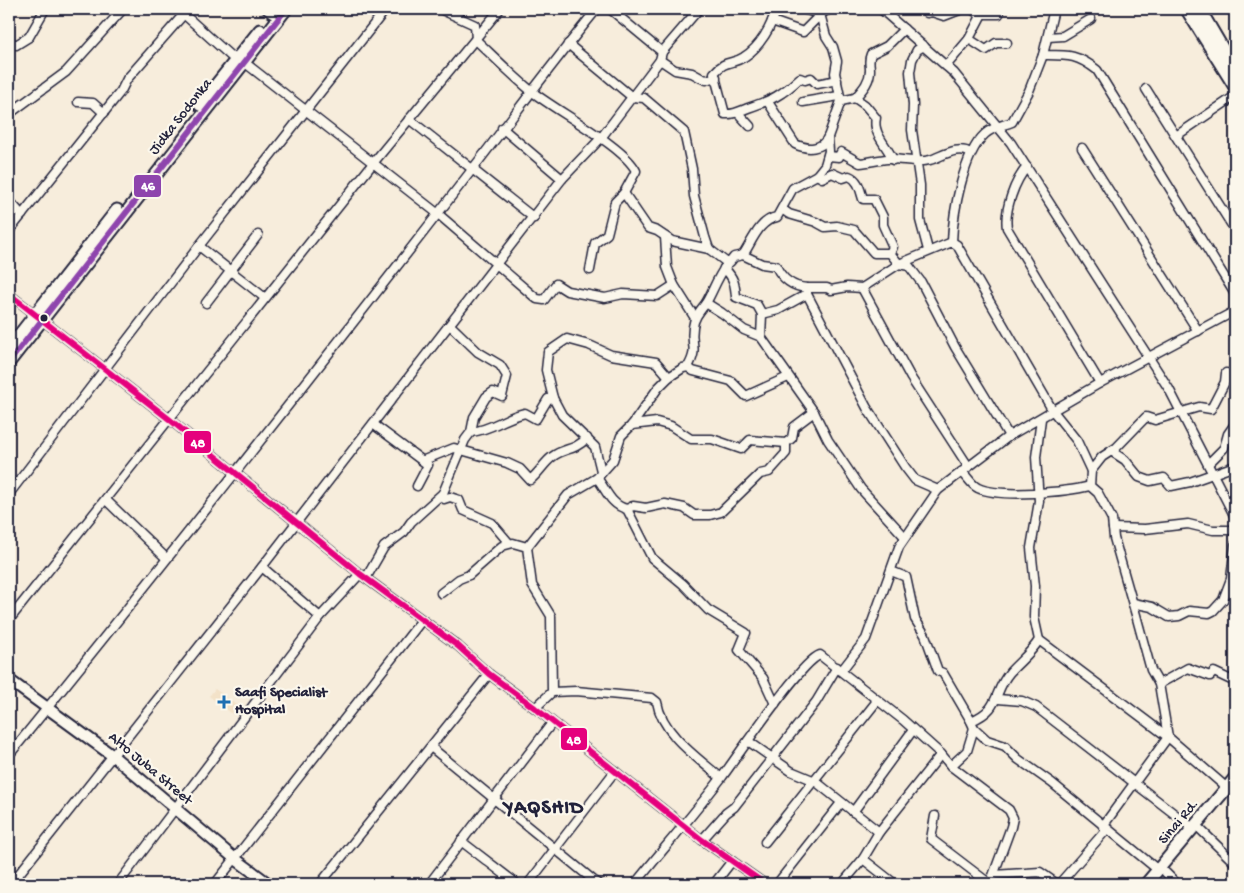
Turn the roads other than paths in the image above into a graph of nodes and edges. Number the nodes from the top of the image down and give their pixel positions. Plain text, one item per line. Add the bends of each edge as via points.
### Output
1 (45, 9) edge
2 (123, 9) edge
3 (286, 9) edge
4 (386, 9) edge
5 (440, 9) edge
6 (500, 9) edge
7 (597, 9) edge
8 (610, 9) edge
9 (699, 9) edge
10 (776, 9) edge
11 (802, 9) edge
12 (830, 9) edge
13 (881, 9) edge
14 (896, 9) edge
15 (962, 9) edge
16 (972, 9) edge
17 (1054, 9) edge
18 (1186, 9) edge
19 (1199, 9) edge
20 (272, 10) edge
21 (181, 11) edge
22 (927, 13) dead end
23 (981, 14) junction
24 (998, 14) dead end
25 (820, 15) junction
26 (889, 16) junction
27 (1091, 19) dead end
28 (772, 21) junction
29 (904, 29) junction
30 (1048, 37) junction
31 (969, 39) junction
32 (476, 40) junction
33 (9, 41) edge
34 (1007, 43) dead end
35 (568, 44) junction
36 (924, 46) junction
37 (1043, 55) junction
38 (661, 56) junction
39 (240, 61) junction
40 (946, 66) junction
41 (1235, 70) edge
42 (716, 77) junction
43 (837, 80) junction
44 (1235, 86) edge
45 (1146, 89) dead end
46 (530, 90) junction
47 (1235, 96) edge
48 (632, 97) junction
49 (855, 98) junction
50 (840, 99) junction
51 (78, 102) dead end
52 (768, 102) junction
53 (803, 102) dead end
54 (306, 112) junction
55 (104, 113) junction
56 (738, 113) junction
57 (9, 114) edge
58 (409, 119) junction
59 (996, 125) junction
60 (750, 126) dead end
61 (502, 128) junction
62 (1176, 136) junction
63 (828, 137) junction
64 (601, 138) junction
65 (1082, 148) dead end
66 (970, 153) junction
67 (828, 156) junction
68 (892, 160) junction
69 (917, 161) junction
70 (374, 162) junction
71 (1027, 167) junction
72 (472, 169) junction
73 (817, 175) junction
74 (562, 180) junction
75 (624, 193) junction
76 (9, 200) edge
77 (782, 209) junction
78 (437, 213) junction
79 (22, 215) junction
80 (534, 218) junction
81 (1235, 230) edge
82 (9, 231) edge
83 (258, 235) dead end
84 (665, 237) junction
85 (952, 242) junction
86 (199, 246) junction
87 (709, 249) junction
88 (928, 250) junction
89 (890, 253) junction
90 (743, 255) junction
91 (498, 264) junction
92 (899, 264) junction
93 (725, 265) junction
94 (590, 270) dead end
95 (232, 271) junction
96 (674, 285) junction
97 (862, 288) junction
98 (807, 291) junction
99 (9, 294) edge
100 (1235, 294) edge
101 (266, 298) junction
102 (206, 303) dead end
103 (706, 303) junction
104 (1235, 311) edge
105 (762, 314) junction
106 (39, 318) junction
107 (694, 318) junction
108 (450, 325) junction
109 (1198, 331) junction
110 (761, 337) junction
111 (9, 348) edge
112 (1150, 358) junction
113 (9, 362) edge
114 (688, 368) junction
115 (1235, 368) edge
116 (106, 370) junction
117 (669, 377) junction
118 (788, 377) junction
119 (1100, 383) junction
120 (553, 398) junction
121 (1053, 411) junction
122 (814, 412) junction
123 (1180, 412) junction
124 (1041, 418) junction
125 (169, 419) junction
126 (373, 424) junction
127 (1235, 424) edge
128 (632, 425) junction
129 (471, 432) junction
130 (1009, 436) junction
131 (586, 438) junction
132 (786, 443) junction
133 (460, 451) junction
134 (1111, 451) junction
135 (424, 460) junction
136 (1208, 464) junction
137 (968, 466) junction
138 (1235, 466) edge
139 (1091, 470) junction
140 (961, 472) junction
141 (1213, 473) junction
142 (234, 474) junction
143 (599, 474) junction
144 (417, 486) dead end
145 (1090, 486) junction
146 (938, 490) junction
147 (1037, 491) junction
148 (443, 493) junction
149 (9, 494) edge
150 (106, 500) junction
151 (627, 509) junction
152 (1235, 517) edge
153 (296, 522) junction
154 (1113, 528) junction
155 (1235, 530) edge
156 (904, 536) junction
157 (509, 543) junction
158 (1235, 545) edge
159 (527, 547) junction
160 (166, 558) junction
161 (262, 567) junction
162 (891, 571) junction
163 (363, 576) junction
164 (441, 593) dead end
165 (1133, 602) junction
166 (320, 617) junction
167 (9, 620) edge
168 (422, 620) junction
169 (1039, 640) junction
170 (839, 669) junction
171 (489, 674) junction
172 (9, 680) edge
173 (1233, 681) dead end
174 (1159, 684) junction
175 (552, 692) junction
176 (998, 699) junction
177 (877, 701) junction
178 (775, 704) junction
179 (536, 708) junction
180 (46, 709) junction
181 (552, 723) junction
182 (972, 725) junction
183 (913, 730) junction
184 (1168, 738) junction
185 (748, 741) junction
186 (432, 748) junction
187 (941, 754) junction
188 (9, 755) edge
189 (114, 756) junction
190 (772, 756) junction
191 (951, 766) junction
192 (615, 771) junction
193 (722, 778) junction
194 (1235, 778) edge
195 (814, 781) junction
196 (1135, 784) junction
197 (1230, 793) edge
198 (493, 800) junction
199 (841, 803) junction
200 (174, 808) junction
201 (853, 812) junction
202 (935, 816) dead end
203 (683, 824) junction
204 (1105, 828) junction
205 (1197, 829) junction
206 (879, 832) junction
207 (702, 840) junction
208 (461, 841) junction
209 (765, 842) dead end
210 (555, 850) junction
211 (234, 858) junction
212 (863, 859) junction
213 (732, 862) junction
214 (1235, 863) edge
215 (1162, 871) junction
216 (994, 875) junction
217 (1060, 882) edge
218 (11, 884) edge
219 (118, 884) edge
220 (214, 884) edge
221 (269, 884) edge
222 (320, 884) edge
223 (429, 884) edge
224 (517, 884) edge
225 (528, 884) edge
226 (598, 884) edge
227 (635, 884) edge
228 (714, 884) edge
229 (765, 884) edge
230 (777, 884) edge
231 (842, 884) edge
232 (895, 884) edge
233 (990, 884) edge
234 (1073, 884) edge
235 (1146, 884) edge
236 (1156, 884) edge
237 (1178, 884) edge

1 - 33 street via 29,37 16,45
2 - 57 street via 66,72
3 - 39 main road, Jidka Sodonka
4 - 54 street
5 - 32 street via 476,25
6 - 32 street
7 - 35 street
8 - 38 street
9 - 38 street
10 - 28 street
11 - 25 street
12 - 25 street
13 - 26 street
14 - 26 street
15 - 22 street via 944,16
16 - 23 street
17 - 30 street
18 - 44 highway
19 - 41 highway
20 - 39 main road, Jidka Sodonka
21 - 39 street
21 - 55 street
23 - 24 street
23 - 31 street
25 - 28 street via 803,32
25 - 43 street via 838,61
26 - 29 street
27 - 30 street via 1063,36
28 - 42 street via 754,49 743,58 721,64 714,73
29 - 36 street
29 - 49 street via 892,43 871,54 868,80
30 - 37 street
31 - 34 street via 986,50 996,43
31 - 40 street
32 - 46 street
32 - 58 street
35 - 46 street
35 - 48 street
36 - 40 street
36 - 69 street via 917,50 910,72 912,130
37 - 59 street via 1029,92 1012,122
37 - 100 street via 1079,58 1097,70
38 - 42 street via 674,70 692,73 706,80
38 - 48 street
39 - 54 street
39 - 106 main road, Jidka Sodonka
40 - 59 street
42 - 56 street via 726,114
43 - 50 street
43 - 52 street via 817,84 811,78 800,78 790,89
45 - 62 street
46 - 61 street
46 - 64 street
47 - 62 street
48 - 64 street
48 - 87 street via 644,98 684,132 694,196
49 - 50 street
49 - 68 street via 876,118 879,137 887,146
50 - 53 street
50 - 63 street
51 - 55 street via 93,103
52 - 56 street
52 - 63 street via 795,144 817,148
54 - 70 street
54 - 86 street
55 - 79 street
56 - 60 street
58 - 70 street
58 - 72 street
59 - 66 street
59 - 71 street
61 - 72 street
61 - 74 street
62 - 81 street
63 - 67 street
64 - 74 street
64 - 75 street via 635,169
65 - 109 street
66 - 69 street via 965,150 949,152
66 - 85 street via 953,221
67 - 68 street via 839,157 841,152 860,164
67 - 73 street
68 - 69 street
69 - 88 street via 920,220
70 - 78 street
70 - 101 street
71 - 112 street
71 - 119 street via 1017,178 1007,215 1007,228
72 - 78 street
72 - 80 street
73 - 77 street via 793,188
73 - 89 street via 822,178 832,173 854,178 863,199 874,199 893,247
74 - 80 street
75 - 84 street via 648,228
75 - 94 street via 615,202 607,234 595,243
76 - 79 street
77 - 89 street via 825,227 854,230 874,253
77 - 90 street via 777,217 761,226
78 - 91 street
78 - 142 street
79 - 82 street
80 - 91 street
83 - 95 street
84 - 87 street
84 - 96 street via 666,263
85 - 88 street
85 - 121 street via 957,245
86 - 95 street
86 - 116 street
87 - 93 street
88 - 92 street
89 - 92 street
90 - 93 street via 734,257
90 - 98 street via 762,264 776,266 780,274 796,287
91 - 96 street via 526,291 544,300 556,284 567,291 605,298 623,294 657,296
91 - 108 street
92 - 97 street
92 - 130 street via 909,266 922,282 955,347
93 - 103 street
93 - 105 street via 735,282 736,297 757,305
95 - 101 street
95 - 102 street
96 - 107 street
97 - 98 street via 831,290 817,287
97 - 137 street via 911,378
98 - 105 street via 778,310
98 - 146 street via 867,408 905,467 914,480
99 - 106 street
101 - 125 street
103 - 107 street
103 - 110 street via 744,330
104 - 109 street
105 - 110 street
106 - 111 main road, Jidka Sodonka
106 - 113 main road, Jidka Sodonka
106 - 116 street
107 - 114 street via 692,329 696,348
108 - 126 street
108 - 129 street via 478,352 500,365 507,376 502,396 493,392 486,397 474,417
109 - 112 street
110 - 118 street
112 - 119 street
112 - 123 street
114 - 117 street
114 - 118 street via 731,381 746,396
115 - 123 street via 1230,374 1226,373 1225,382 1210,409 1199,407
116 - 125 street
116 - 149 street
117 - 120 street via 656,362 611,355 568,339 551,349 546,358
117 - 128 street
118 - 122 street
119 - 121 street
120 - 129 street via 546,400 536,419 525,413 481,432
120 - 131 street via 562,415
121 - 124 street
121 - 139 street via 1077,441
122 - 132 street via 794,427 792,438
122 - 156 street via 828,440 861,489
123 - 134 street via 1155,420 1146,417
123 - 136 street
124 - 130 street
124 - 147 street via 1036,457
125 - 142 street
125 - 150 street
126 - 135 street
126 - 153 street
127 - 136 street via 1224,448
128 - 132 street via 657,422 691,438 712,439 737,449 750,440
128 - 143 street via 621,436 613,460
129 - 133 street
130 - 137 street
131 - 133 street via 574,449 550,458 542,471 530,480 520,469 508,463
131 - 143 street via 599,456
132 - 151 street via 786,452 769,472 756,477 721,512 694,515 684,508 665,504
133 - 135 street via 454,448
133 - 148 street
134 - 139 street
134 - 141 street via 1125,460 1139,477 1150,482 1164,478 1175,486
135 - 144 street via 428,465
136 - 141 street
137 - 140 street
138 - 141 street
139 - 145 street
140 - 146 street
140 - 147 street via 979,488 1002,493
141 - 152 street
142 - 153 street
142 - 160 street
143 - 151 street via 612,500
143 - 159 street via 568,495
145 - 147 street via 1049,493
145 - 154 street via 1098,493 1112,519
146 - 156 street
147 - 169 street via 1039,501 1030,548 1035,586 1034,617
148 - 157 street via 444,499 459,500 463,510 492,523
148 - 163 street via 384,547
150 - 160 street
150 - 167 street
151 - 178 street via 652,558 708,610 746,633 739,650 763,678
153 - 161 street
153 - 163 street
154 - 155 street via 1145,529 1188,524 1213,530
154 - 165 street
156 - 162 street
157 - 159 street
157 - 164 street
158 - 165 street via 1232,579 1223,600 1208,613 1189,611 1169,617 1152,607
159 - 175 street via 532,585 551,616
160 - 180 street
161 - 166 street
161 - 189 street
162 - 170 street via 866,639
162 - 182 street via 906,577 915,619 925,635 938,671 943,673
163 - 166 street
163 - 168 street
165 - 174 street
166 - 200 street
168 - 171 street
168 - 211 street
169 - 176 street via 1003,682
169 - 184 street
170 - 177 street
170 - 178 street via 820,655 816,657
170 - 190 street
171 - 179 street
171 - 186 street
172 - 180 street, Alto Juba Street
173 - 174 street via 1214,672 1210,676 1188,668
174 - 184 street
175 - 179 street
175 - 193 street via 652,698 683,745
176 - 182 street
176 - 196 street via 1022,701 1036,707
177 - 183 street
177 - 195 street
178 - 185 street
179 - 181 street
180 - 188 street
180 - 189 street, Alto Juba Street
181 - 192 street
181 - 198 street
182 - 191 street via 967,751
182 - 204 street via 987,740 1004,746 1052,783
183 - 187 street
183 - 201 street
184 - 196 street
184 - 197 street
185 - 190 street
185 - 193 street
186 - 198 street
186 - 222 street
187 - 191 street
187 - 206 street
189 - 200 street, Alto Juba Street
189 - 218 street
190 - 195 street via 791,771
190 - 207 street via 734,807
191 - 216 street via 1009,810 1014,818
192 - 203 street
192 - 210 street
193 - 203 street
194 - 197 main road
195 - 199 street
195 - 209 street
196 - 204 street
196 - 205 street
197 - 205 main road
198 - 208 street
198 - 210 street
199 - 201 street
199 - 230 street
200 - 211 street, Alto Juba Street
200 - 219 street
201 - 206 street
202 - 233 street via 931,839
203 - 207 street
203 - 227 street
204 - 215 street
204 - 217 street
205 - 214 street
205 - 215 main road
206 - 212 street
207 - 213 street
208 - 223 street
208 - 224 street
210 - 225 street
210 - 226 street
211 - 220 street
211 - 221 street, Alto Juba Street
212 - 231 street
212 - 232 street
213 - 228 street
213 - 229 street
215 - 235 main road
215 - 236 main road
215 - 237 street
216 - 217 street via 1040,872
216 - 233 street
217 - 234 street

